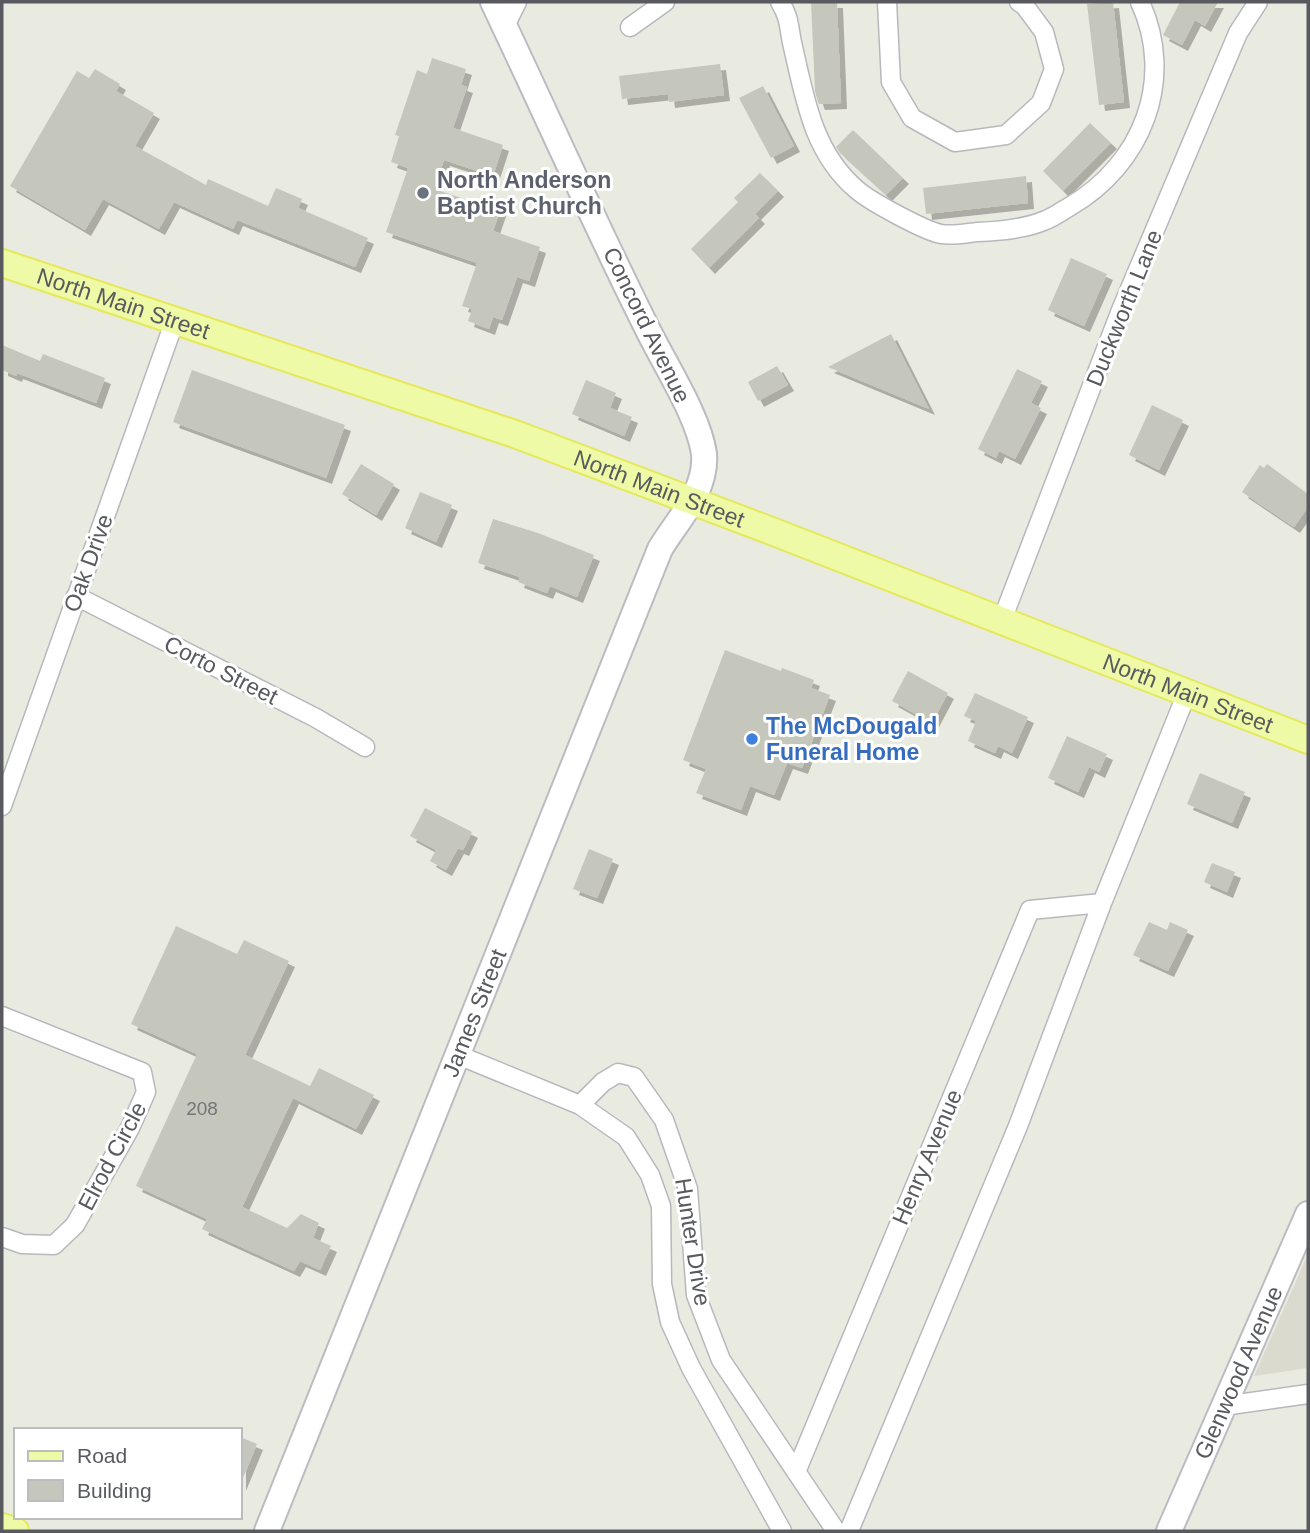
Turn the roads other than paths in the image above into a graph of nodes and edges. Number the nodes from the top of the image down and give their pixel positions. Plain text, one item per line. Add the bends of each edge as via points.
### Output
1 (493, 2) edge
2 (517, 2) edge
3 (665, 2) edge
4 (780, 2) edge
5 (887, 2) edge
6 (1019, 2) edge
7 (1140, 2) edge
8 (1258, 2) edge
9 (505, 26) junction
10 (630, 27) dead end
11 (2, 263) edge
12 (175, 320) junction
13 (694, 501) junction
14 (76, 596) junction
15 (1002, 620) junction
16 (1187, 693) junction
17 (1308, 740) edge
18 (365, 747) dead end
19 (7, 772) edge
20 (2, 806) edge
21 (1102, 903) junction
22 (2, 1016) edge
23 (458, 1055) junction
24 (580, 1105) junction
25 (1308, 1214) edge
26 (2, 1237) edge
27 (1308, 1394) edge
28 (1223, 1406) junction
29 (796, 1472) junction
30 (2, 1527) edge
31 (15, 1531) edge
32 (267, 1531) edge
33 (782, 1531) edge
34 (836, 1531) edge
35 (849, 1531) edge
36 (1169, 1531) edge

1 - 9 street, Concord Avenue
2 - 9 street
3 - 10 street
4 - 7 street via 789,17 817,139 834,166 857,190 891,212 941,234 1003,231 1046,220 1083,200 1109,178 1131,149 1151,107 1153,50
5 - 6 street via 891,82 912,118 955,142 1006,135 1041,103 1054,69 1044,32
8 - 15 street, Duckworth Lane via 1238,33 1121,310
9 - 13 street, Concord Avenue via 698,428 704,456
11 - 12 main road, North Main Street
12 - 13 main road, North Main Street via 515,434
12 - 14 street, Oak Drive
13 - 15 main road, North Main Street
13 - 23 street, James Street via 660,549
14 - 18 street, Corto Street
14 - 19 street, Oak Drive
15 - 16 main road, North Main Street
16 - 17 main road, North Main Street
16 - 21 street
19 - 20 street, Oak Drive
21 - 29 street, Henry Avenue via 1030,909
21 - 35 street via 1018,1126
22 - 26 street, Elrod Circle via 142,1072 146,1092 75,1225 54,1245 22,1244
23 - 24 street, Hunter Drive
23 - 32 street, James Street
24 - 29 street, Hunter Drive via 618,1073 634,1077 664,1120 688,1189 696,1295 721,1360
24 - 33 street, Hunter Drive via 626,1137 650,1175 662,1206 662,1284 670,1322
25 - 28 street, Glenwood Avenue
27 - 28 street
28 - 36 street, Glenwood Avenue
29 - 34 street, Hunter Drive
30 - 31 main road

